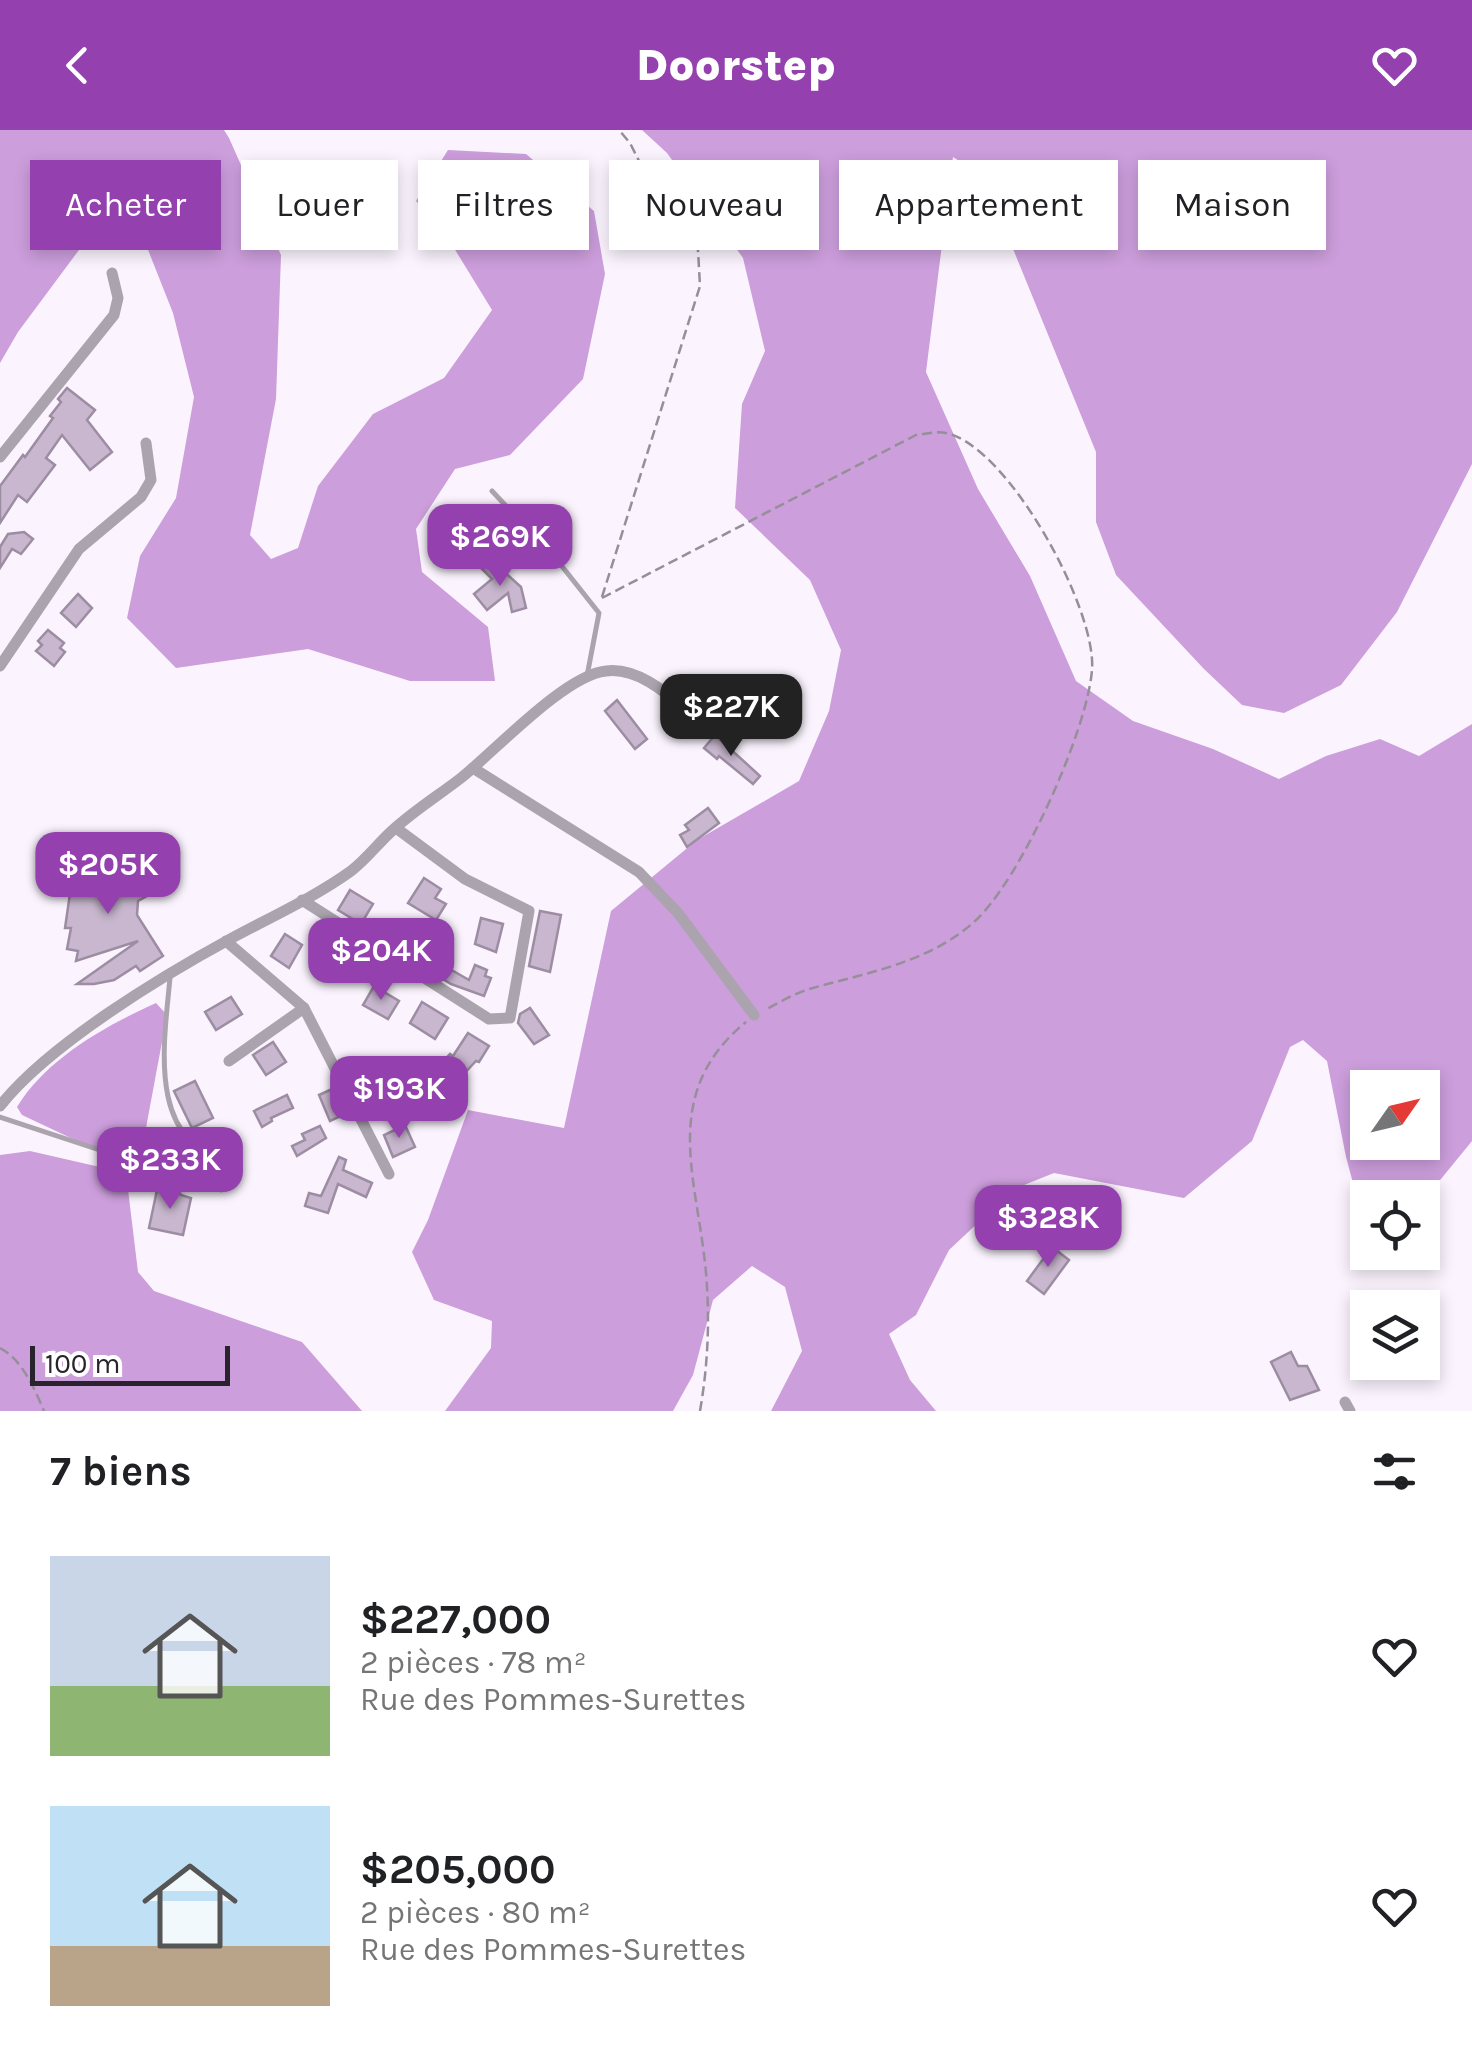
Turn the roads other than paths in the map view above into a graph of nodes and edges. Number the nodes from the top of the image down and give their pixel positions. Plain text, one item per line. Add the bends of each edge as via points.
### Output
1 (112, 272) dead end
2 (146, 443) dead end
3 (0, 457) edge
4 (492, 490) dead end
5 (0, 666) edge
6 (587, 676) junction
7 (684, 710) dead end
8 (473, 768) junction
9 (396, 828) junction
10 (302, 900) junction
11 (226, 941) junction
12 (170, 975) junction
13 (304, 1008) junction
14 (754, 1015) road end
15 (230, 1061) dead end
16 (0, 1106) edge
17 (0, 1117) edge
18 (230, 1162) dead end
19 (389, 1174) dead end
20 (221, 1190) dead end

1 - 3 street via 114,315
2 - 5 street via 151,480 141,497 78,550
4 - 6 lane via 599,613
6 - 7 street via 608,670 647,680
6 - 8 street
8 - 9 street
8 - 14 street via 639,872
9 - 10 street via 352,870
9 - 10 street via 465,879 529,910 510,1018 488,1020
10 - 11 street
11 - 12 street
11 - 13 street
12 - 16 street via 21,1079
12 - 18 lane via 164,1045 169,1108 200,1152
13 - 15 street
13 - 19 street
17 - 20 lane

